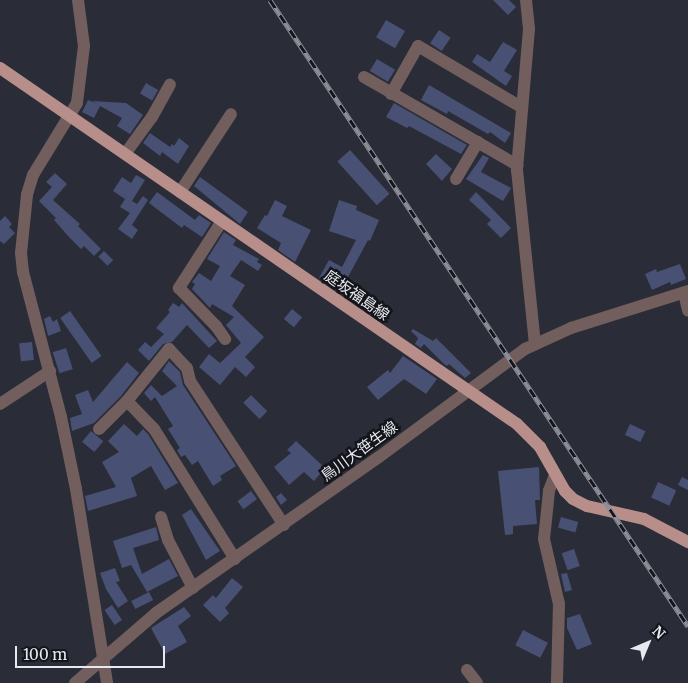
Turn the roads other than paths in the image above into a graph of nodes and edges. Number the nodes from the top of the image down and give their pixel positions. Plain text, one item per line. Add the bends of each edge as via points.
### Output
1 (78, 0) edge
2 (524, 2) edge
3 (0, 68) edge
4 (364, 77) dead end
5 (170, 85) dead end
6 (391, 94) junction
7 (521, 108) junction
8 (231, 114) dead end
9 (70, 117) junction
10 (478, 142) junction
11 (125, 154) junction
12 (517, 165) junction
13 (456, 179) dead end
14 (180, 192) junction
15 (222, 221) junction
16 (686, 292) edge
17 (688, 311) edge
18 (225, 339) dead end
19 (534, 344) junction
20 (50, 371) junction
21 (467, 391) junction
22 (127, 401) junction
23 (0, 404) edge
24 (99, 429) dead end
25 (555, 475) junction
26 (161, 517) dead end
27 (284, 525) junction
28 (688, 542) edge
29 (235, 559) junction
30 (194, 588) junction
31 (103, 658) junction
32 (467, 670) dead end
33 (75, 683) edge
34 (107, 683) edge
35 (477, 683) edge
36 (557, 683) edge

1 - 9 street via 83,29 83,65 78,103
2 - 7 street via 529,29
3 - 9 main road, 庭坂福島線
4 - 6 street
5 - 11 street
6 - 7 street via 418,46
6 - 10 street
7 - 12 street
8 - 14 street
9 - 11 main road, 庭坂福島線
9 - 20 street via 33,175 23,224 23,272
10 - 12 street
10 - 13 street
11 - 14 main road, 庭坂福島線
12 - 19 street
14 - 15 main road, 庭坂福島線
15 - 18 street via 179,288
15 - 21 main road, 庭坂福島線
16 - 17 street
16 - 19 street, 鳥川大笹生線 via 571,328
19 - 21 street, 鳥川大笹生線
20 - 23 street
20 - 31 street via 76,489
21 - 25 main road, 庭坂福島線 via 530,436
21 - 27 street, 鳥川大笹生線
22 - 24 street
22 - 27 street via 169,349 187,368 190,381
22 - 29 street via 154,429
25 - 28 main road, 庭坂福島線 via 565,491 586,506 644,519
25 - 36 street via 549,491 544,538 559,604
26 - 30 street via 168,540
27 - 29 street, 鳥川大笹生線
29 - 30 street, 鳥川大笹生線
30 - 31 street, 鳥川大笹生線 via 156,614
31 - 33 street, 鳥川大笹生線
31 - 34 street
32 - 35 street

